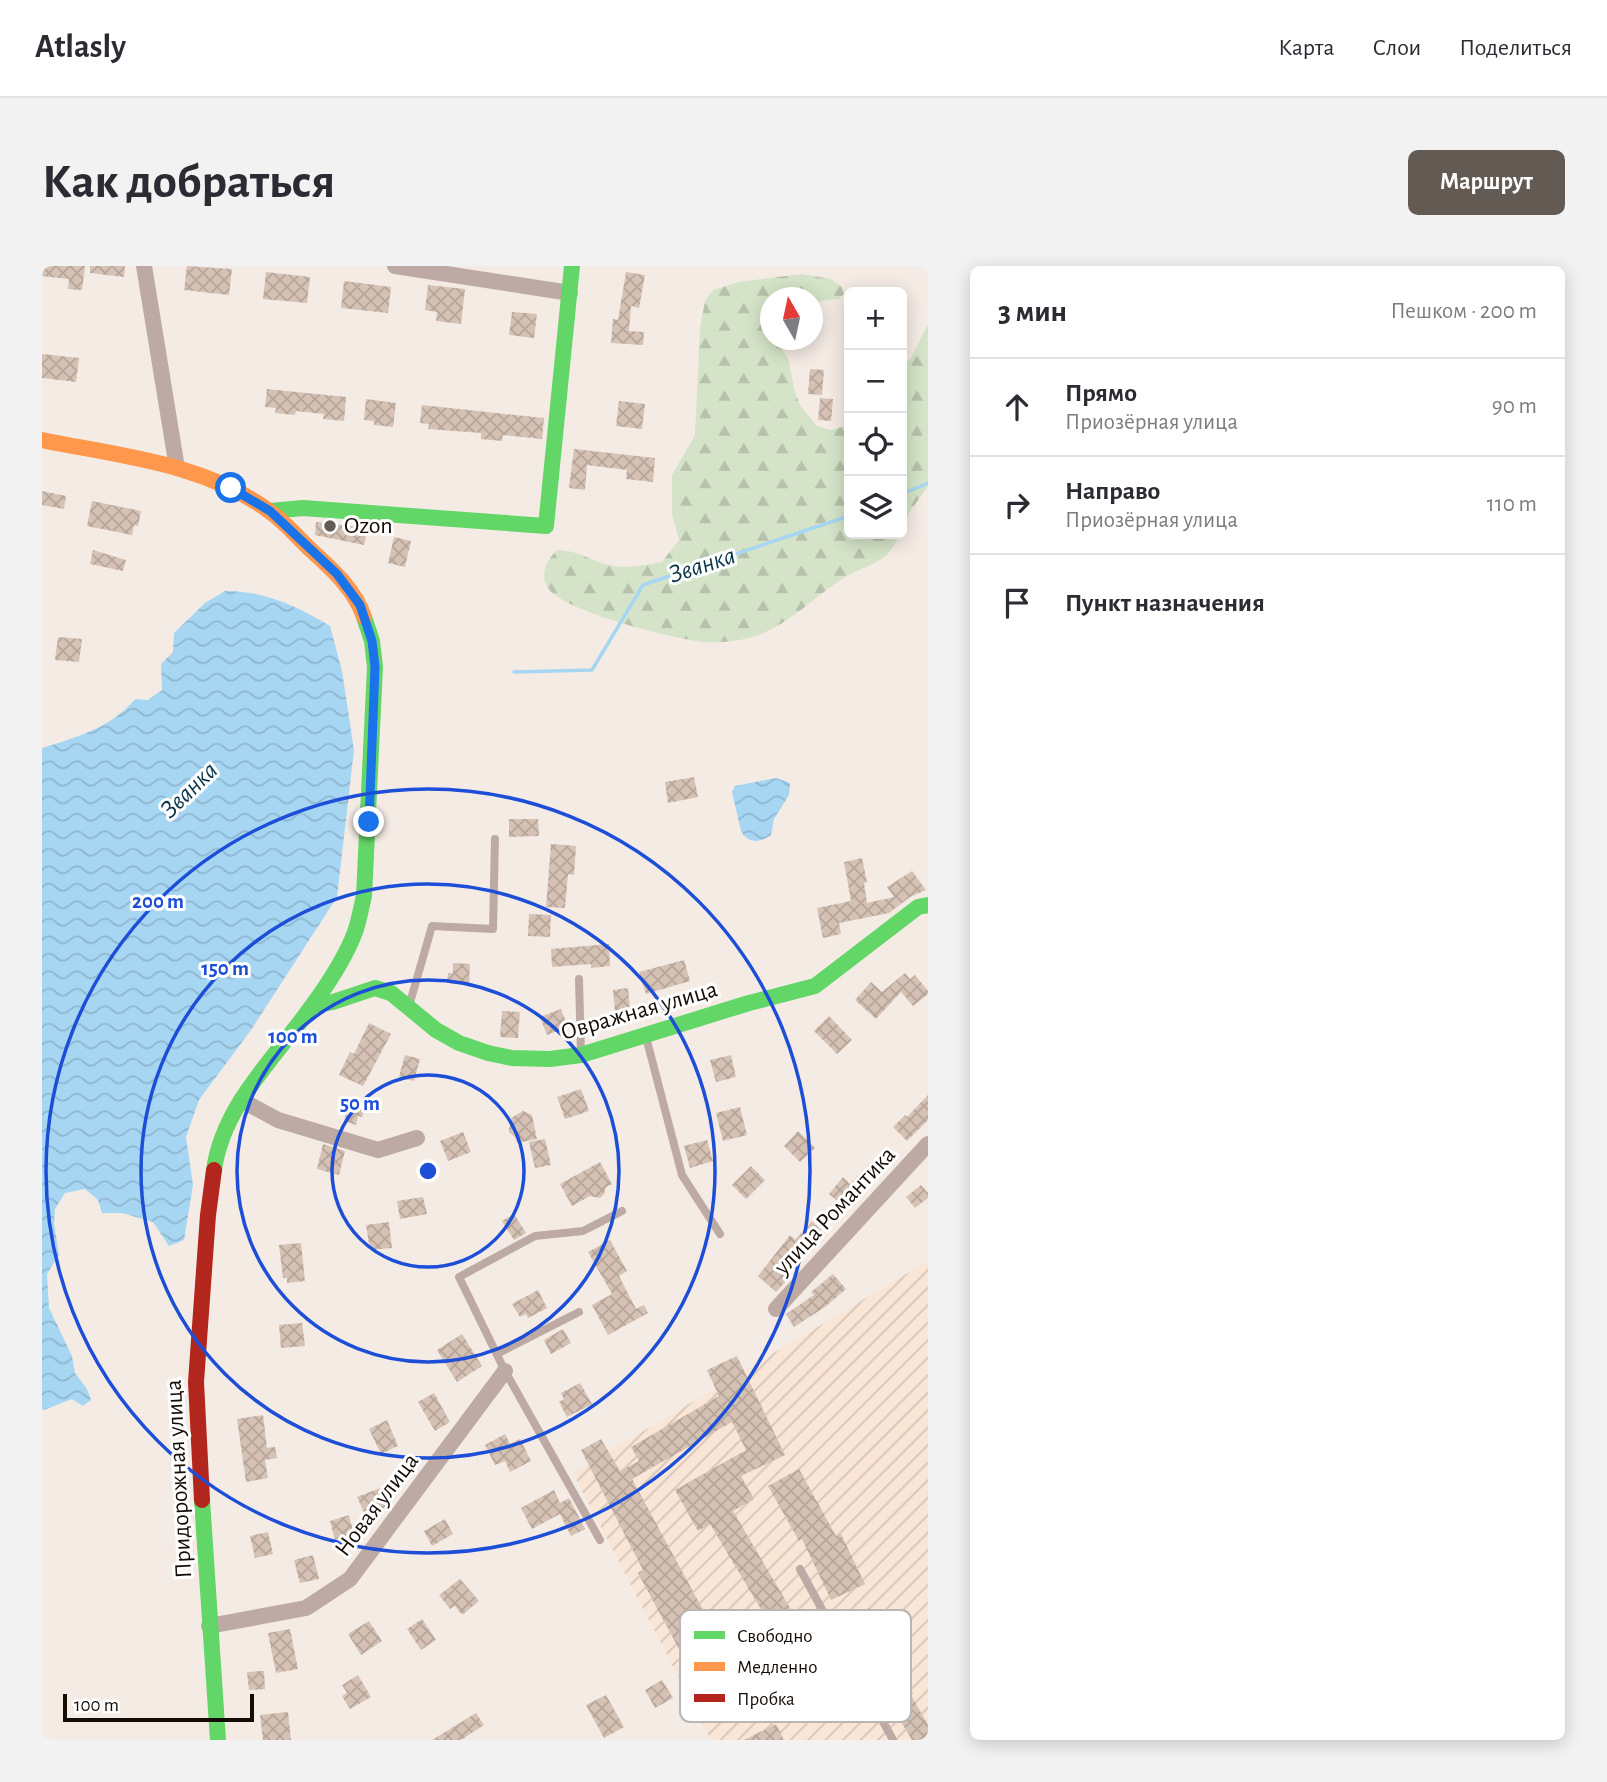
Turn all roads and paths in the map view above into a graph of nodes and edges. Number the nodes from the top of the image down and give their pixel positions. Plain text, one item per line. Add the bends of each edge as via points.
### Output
1 (144, 266) edge
2 (395, 266) edge
3 (572, 266) edge
4 (570, 293) junction
5 (42, 440) edge
6 (177, 468) junction
7 (270, 511) junction
8 (495, 839) dead end
9 (928, 905) edge
10 (579, 979) dead end
11 (313, 1006) junction
12 (409, 1008) junction
13 (646, 1034) junction
14 (581, 1055) junction
15 (241, 1100) junction
16 (417, 1138) dead end
17 (926, 1150) edge
18 (622, 1211) dead end
19 (720, 1234) dead end
20 (776, 1309) dead end
21 (579, 1312) dead end
22 (497, 1354) junction
23 (506, 1371) junction
24 (600, 1540) dead end
25 (800, 1569) dead end
26 (822, 1610) edge
27 (209, 1626) junction
28 (883, 1722) edge
29 (218, 1740) edge
30 (893, 1740) edge

1 - 6 street
2 - 4 street
3 - 4 street
4 - 7 street via 546,526 303,508
5 - 6 street, Придорожная улица
6 - 7 street, Придорожная улица via 231,488
7 - 11 street, Придорожная улица via 337,574 360,605 375,667 364,896 355,932
8 - 12 lane via 493,929 432,926
9 - 13 street, Овражная улица via 919,907 814,986
10 - 14 lane
11 - 12 street, Овражная улица via 375,988 391,993
11 - 15 street, Придорожная улица
12 - 14 street, Овражная улица via 436,1030 488,1053 550,1059
13 - 14 street, Овражная улица
13 - 19 lane via 682,1175
15 - 16 street via 278,1119 378,1150
15 - 27 street, Придорожная улица via 226,1124 216,1155 196,1382
17 - 20 street, улица Романтика
18 - 22 lane via 583,1231 536,1236 458,1277
21 - 22 lane
22 - 23 lane
23 - 24 lane
23 - 27 street, Новая улица via 350,1579 306,1608
25 - 26 lane
27 - 29 street, Придорожная улица
28 - 30 lane

